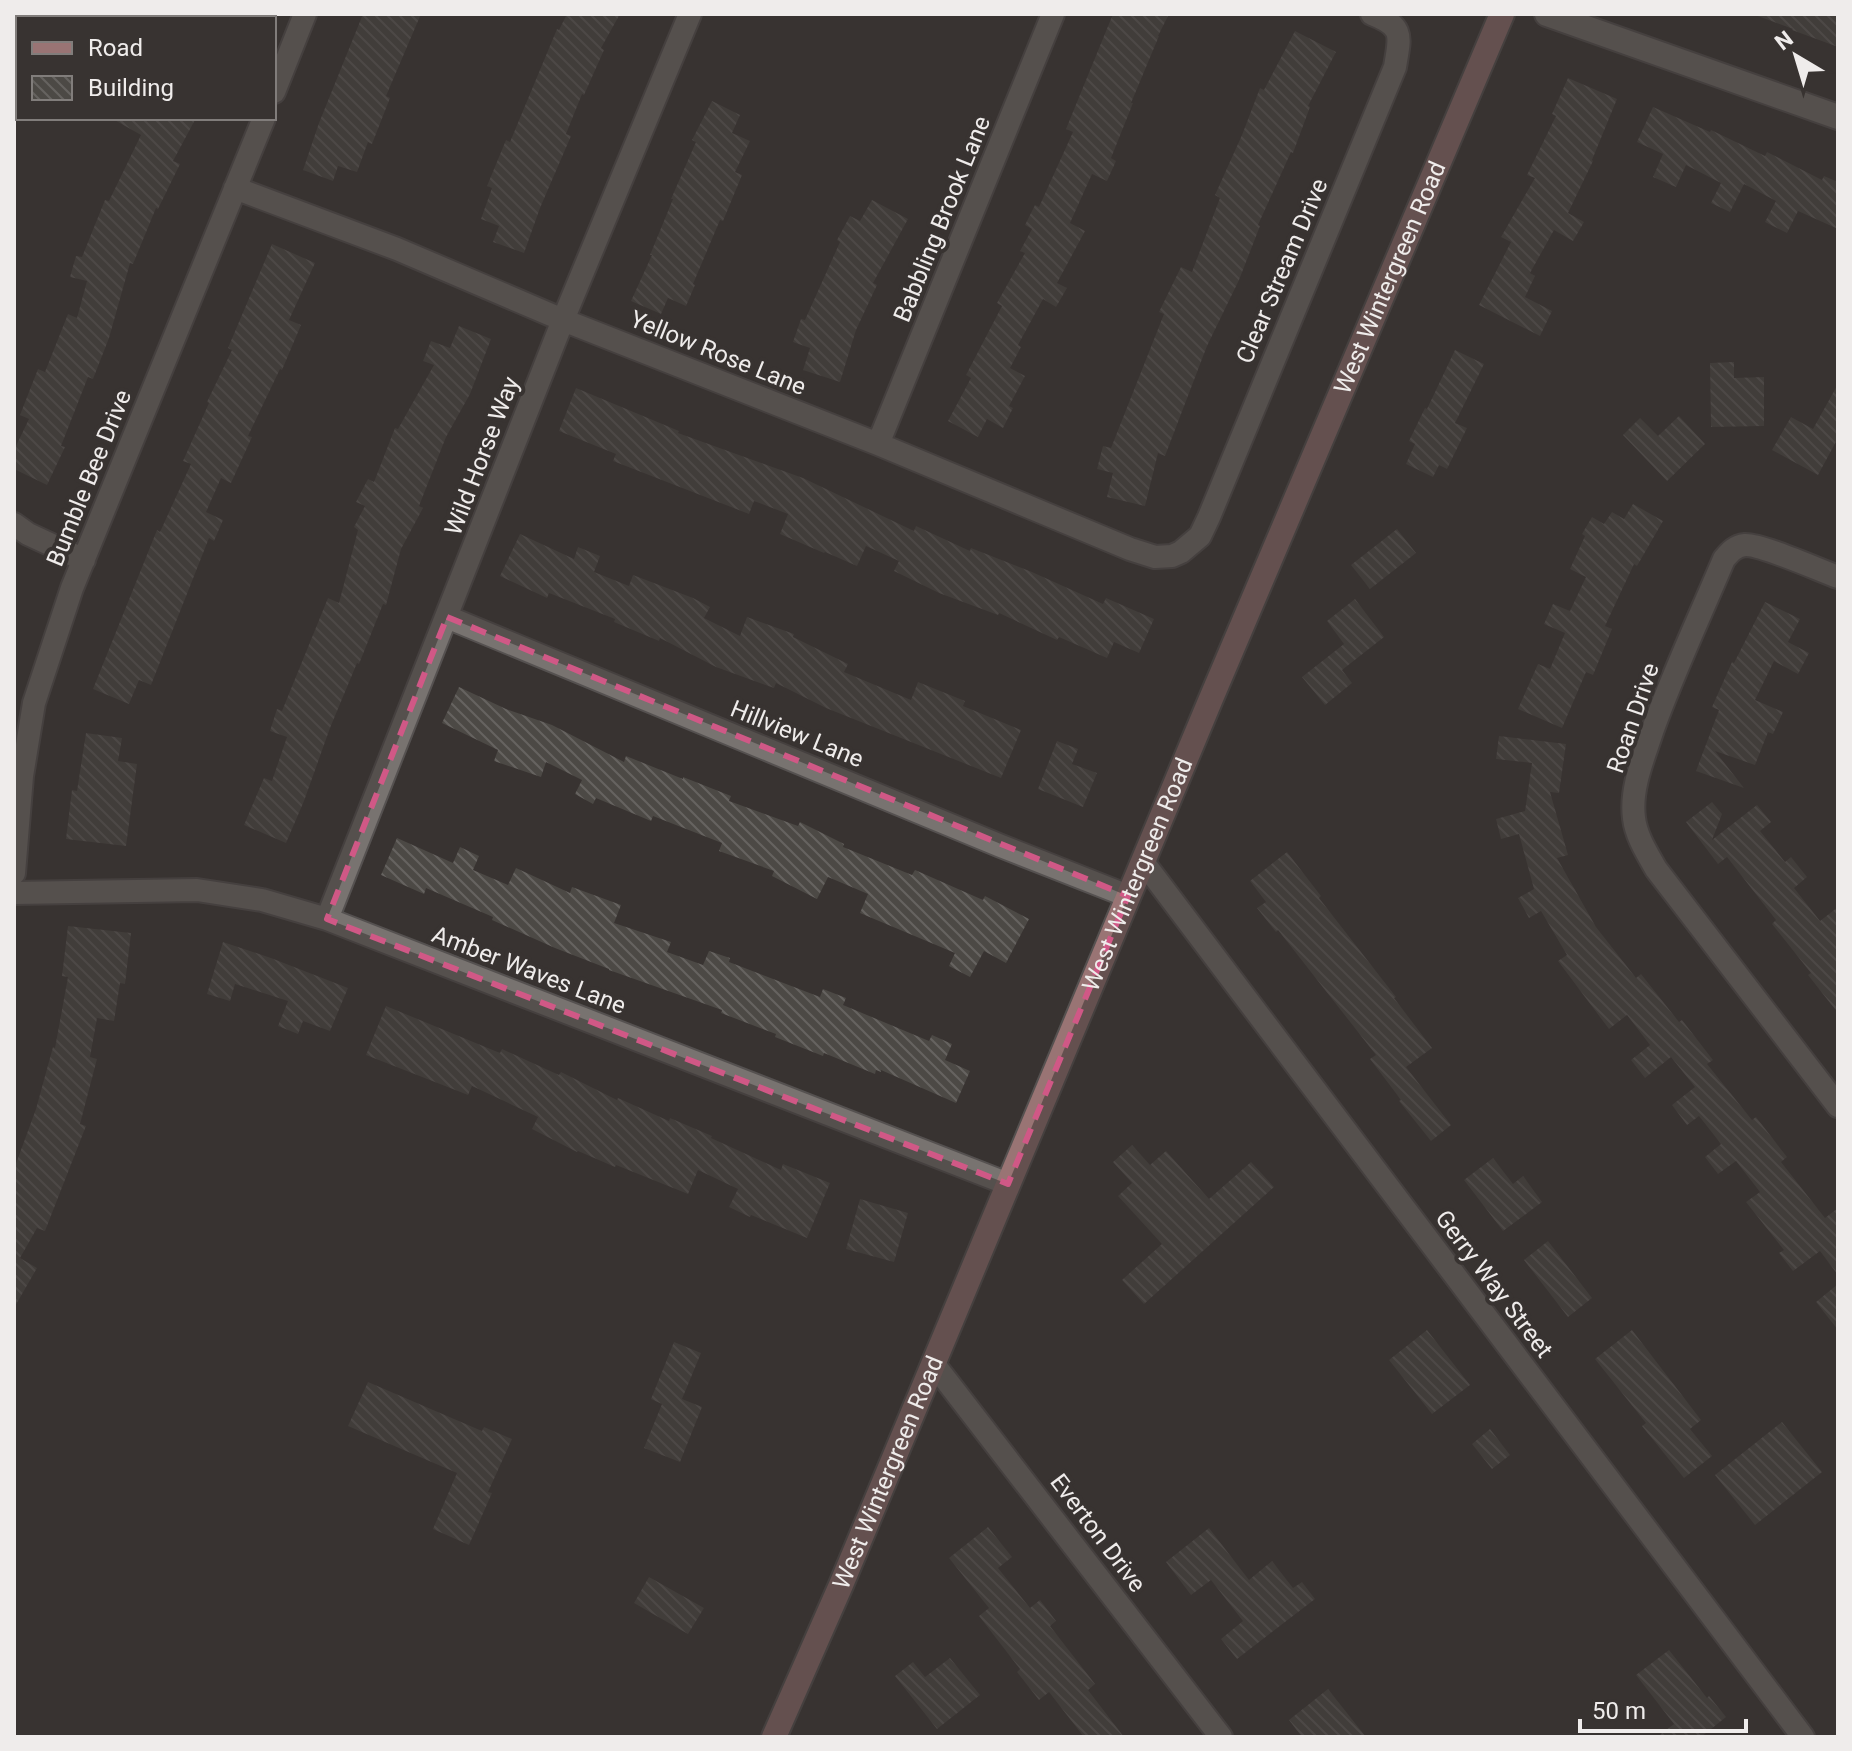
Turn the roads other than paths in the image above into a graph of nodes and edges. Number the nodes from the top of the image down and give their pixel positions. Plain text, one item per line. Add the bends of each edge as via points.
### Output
1 (305, 14) edge
2 (690, 14) edge
3 (1053, 14) edge
4 (1372, 14) edge
5 (1502, 14) edge
6 (1547, 14) edge
7 (276, 87) edge
8 (1838, 117) edge
9 (263, 120) edge
10 (235, 188) junction
11 (563, 320) junction
12 (878, 444) junction
13 (14, 524) edge
14 (1181, 552) joint
15 (84, 560) junction
16 (1838, 577) edge
17 (447, 617) junction
18 (1144, 863) junction
19 (14, 873) edge
20 (14, 893) edge
21 (1128, 896) junction
22 (327, 919) junction
23 (1838, 1106) edge
24 (1008, 1184) junction
25 (933, 1363) junction
26 (774, 1737) edge
27 (1221, 1737) edge
28 (1803, 1737) edge

1 - 7 street
2 - 11 street, Wild Horse Way
3 - 12 street, Babbling Brook Lane
4 - 14 street, Clear Stream Drive via 1390,21 1400,37 1395,67 1209,517 1200,536
5 - 18 main road, West Wintergreen Road
6 - 8 street
9 - 10 street, Bumble Bee Drive
10 - 11 street, Yellow Rose Lane
10 - 15 street, Bumble Bee Drive
11 - 12 street, Yellow Rose Lane
11 - 17 street, Wild Horse Way
12 - 14 street, Yellow Rose Lane via 1130,549 1155,557
13 - 15 street
15 - 19 street, Bumble Bee Drive via 34,703
16 - 23 street, Roan Drive via 1746,545 1724,559 1642,762 1634,819 1656,869
17 - 21 street, Hillview Lane
17 - 22 street, Wild Horse Way
18 - 21 main road, West Wintergreen Road
18 - 28 street, Gerry Way Street
20 - 22 street, Amber Waves Lane via 197,890 262,900
21 - 24 main road, West Wintergreen Road
22 - 24 street, Amber Waves Lane
24 - 25 main road, West Wintergreen Road
25 - 26 main road, West Wintergreen Road
25 - 27 street, Everton Drive

